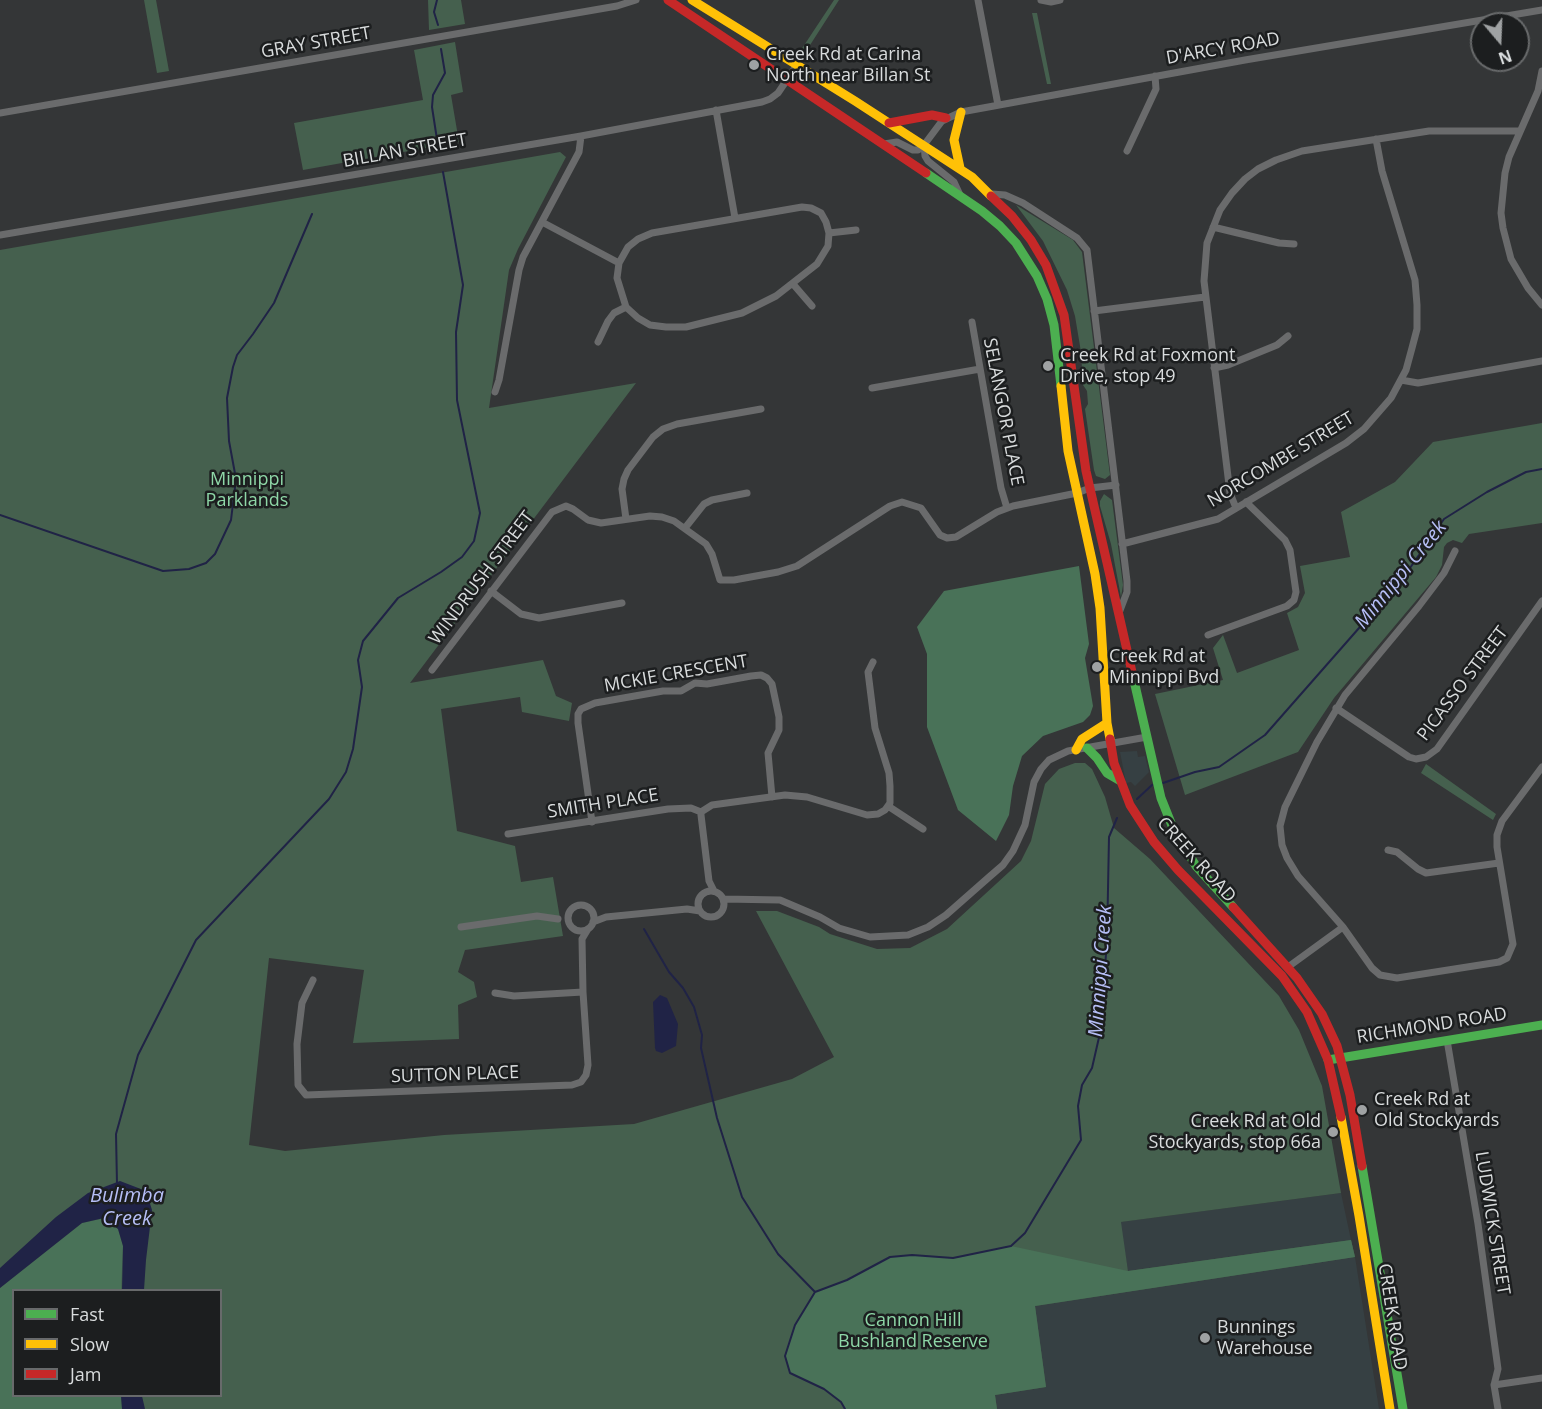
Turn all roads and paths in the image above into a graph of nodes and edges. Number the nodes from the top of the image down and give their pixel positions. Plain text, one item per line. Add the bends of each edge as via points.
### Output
1 (636, 0) edge
2 (668, 0) edge
3 (692, 0) edge
4 (978, 0) edge
5 (1041, 0) edge
6 (1060, 0) edge
7 (1542, 10) edge
8 (797, 65) junction
9 (1542, 71) edge
10 (1155, 76) junction
11 (788, 78) junction
12 (998, 105) junction
13 (716, 110) junction
14 (961, 112) junction
15 (0, 113) edge
16 (946, 118) junction
17 (889, 123) junction
18 (1520, 131) junction
19 (581, 136) junction
20 (1376, 139) junction
21 (884, 144) junction
22 (924, 146) junction
23 (1127, 151) dead end
24 (960, 168) junction
25 (992, 194) junction
26 (960, 196) junction
27 (735, 218) junction
28 (542, 222) junction
29 (1213, 227) junction
30 (856, 230) dead end
31 (829, 233) junction
32 (0, 235) edge
33 (1294, 244) dead end
34 (619, 263) junction
35 (793, 284) junction
36 (1205, 297) junction
37 (1542, 305) edge
38 (812, 306) dead end
39 (626, 307) junction
40 (1094, 311) junction
41 (972, 322) dead end
42 (1288, 336) dead end
43 (598, 342) dead end
44 (1542, 361) edge
45 (1214, 368) junction
46 (980, 369) junction
47 (1401, 380) junction
48 (872, 388) dead end
49 (495, 392) dead end
50 (760, 409) dead end
51 (1116, 485) junction
52 (1090, 488) junction
53 (747, 493) dead end
54 (1077, 493) junction
55 (1246, 502) junction
56 (1236, 507) junction
57 (1007, 508) junction
58 (626, 519) junction
59 (685, 528) junction
60 (1122, 544) junction
61 (1455, 551) dead end
62 (491, 591) junction
63 (1542, 601) edge
64 (622, 603) dead end
65 (1119, 614) junction
66 (1208, 635) dead end
67 (873, 662) dead end
68 (432, 669) dead end
69 (1336, 708) junction
70 (1107, 723) junction
71 (1147, 737) junction
72 (1110, 744) junction
73 (1087, 748) junction
74 (1076, 750) junction
75 (1542, 766) edge
76 (1119, 780) junction
77 (772, 797) junction
78 (888, 806) junction
79 (701, 812) junction
80 (592, 822) junction
81 (923, 829) dead end
82 (508, 834) dead end
83 (1183, 847) junction
84 (1388, 850) dead end
85 (1170, 862) junction
86 (1499, 863) junction
87 (709, 881) junction
88 (714, 891) junction
89 (702, 895) junction
90 (724, 899) junction
91 (738, 901) junction
92 (698, 903) junction
93 (724, 908) junction
94 (687, 909) junction
95 (591, 910) junction
96 (700, 911) junction
97 (606, 917) junction
98 (558, 919) dead end
99 (593, 922) junction
100 (461, 927) dead end
101 (1343, 927) junction
102 (588, 929) junction
103 (576, 930) junction
104 (582, 939) junction
105 (1288, 967) junction
106 (313, 980) dead end
107 (583, 992) junction
108 (495, 993) dead end
109 (1542, 1025) edge
110 (1448, 1040) junction
111 (1341, 1057) junction
112 (1328, 1060) junction
113 (1542, 1378) edge
114 (1494, 1385) junction
115 (1390, 1409) edge
116 (1403, 1409) edge
117 (1498, 1409) edge

1 - 15 street, GRAY STREET
2 - 11 main road, CREEK ROAD
3 - 8 main road, CREEK ROAD
4 - 12 street
5 - 6 street
7 - 10 street, D'ARCY ROAD
8 - 11 street, BILLAN STREET
8 - 17 main road, CREEK ROAD
9 - 18 street via 1538,91
10 - 12 street, D'ARCY ROAD
10 - 23 street via 1156,89
11 - 13 street, BILLAN STREET via 767,101
11 - 21 main road, CREEK ROAD
12 - 14 street, D'ARCY ROAD
13 - 19 street, BILLAN STREET
13 - 27 street
14 - 16 street, D'ARCY ROAD
14 - 24 main road via 954,140
16 - 17 main road via 932,115
16 - 22 street, D'ARCY ROAD
17 - 22 main road, CREEK ROAD
18 - 20 street via 1429,131
18 - 37 street via 1505,173 1501,213 1511,259
19 - 28 street via 579,152
19 - 32 street, BILLAN STREET
20 - 29 street via 1302,151 1258,169 1232,193
20 - 47 street, NORCOMBE STREET via 1415,280 1417,329
21 - 22 street, CREEK ROAD via 897,142 915,150
21 - 26 main road, CREEK ROAD
22 - 24 main road, CREEK ROAD
22 - 26 street, CREEK ROAD via 927,159 954,182
24 - 25 main road, CREEK ROAD
25 - 40 street, CREEK ROAD via 1013,198 1085,245
25 - 52 main road, CREEK ROAD via 1031,240 1059,297 1069,339 1080,443
26 - 54 main road, CREEK ROAD via 1009,235 1028,260 1044,292 1054,324 1063,415
27 - 31 street via 811,208 821,213
27 - 34 street via 652,233 628,248
28 - 34 street
28 - 49 street via 519,270
29 - 33 street
29 - 36 street via 1207,243
30 - 31 street
31 - 35 street via 828,246 820,259
34 - 39 street via 617,278
35 - 38 street
35 - 39 street via 742,313 686,327 650,325
36 - 40 street
36 - 45 street
39 - 43 street via 614,313
40 - 51 street, CREEK ROAD
41 - 46 street, SELANGOR PLACE
42 - 45 street via 1277,345
44 - 47 street via 1418,383
45 - 56 street via 1230,493
46 - 48 street
46 - 57 street, SELANGOR PLACE
47 - 55 street, NORCOMBE STREET via 1380,413 1364,429
50 - 58 street via 677,424 653,437 624,479
51 - 52 street
51 - 60 street, CREEK ROAD
52 - 54 street
52 - 65 main road, CREEK ROAD
53 - 59 street via 704,504
54 - 57 street
54 - 70 main road, CREEK ROAD via 1098,590
55 - 56 street, NORCOMBE STREET
55 - 66 street via 1286,540 1296,592 1294,600
56 - 60 street, NORCOMBE STREET via 1218,519
57 - 59 street, WINDRUSH STREET via 956,537 947,538 940,535 921,508 902,502 797,566 734,580 720,580 706,544
58 - 59 street, WINDRUSH STREET via 662,517
58 - 62 street, WINDRUSH STREET via 601,523 566,506 552,512
60 - 65 street, CREEK ROAD via 1127,592
61 - 69 street via 1419,606
62 - 64 street via 521,614 539,618
62 - 68 street, WINDRUSH STREET
63 - 69 street, PICASSO STREET via 1437,749 1426,757 1409,757
65 - 71 main road, CREEK ROAD
67 - 78 street via 868,672 875,728 889,773
69 - 101 street via 1285,807 1280,826 1287,858 1298,876
70 - 72 main road, CREEK ROAD
70 - 74 main road via 1082,739
71 - 72 street
71 - 83 main road, CREEK ROAD via 1164,806
72 - 73 street
72 - 76 main road, CREEK ROAD
73 - 74 street
73 - 76 main road via 1107,774
74 - 91 street via 1054,757 1037,775 1020,837 1003,865 928,927 908,935 870,937 839,928 780,900
75 - 86 street via 1502,821 1497,835
76 - 85 main road, CREEK ROAD via 1143,826
77 - 78 street via 807,797 867,815 878,814
77 - 79 street via 712,805
77 - 80 street, MCKIE CRESCENT via 768,753 779,730 779,717 772,684 761,675 751,675 695,683 681,691 595,703 581,709 578,723
78 - 81 street
79 - 80 street, SMITH PLACE via 691,808 668,809
79 - 87 street
80 - 82 street, SMITH PLACE
83 - 85 main road via 1175,851
83 - 105 main road, CREEK ROAD via 1208,882
84 - 86 street via 1426,873
85 - 112 main road, CREEK ROAD via 1282,976 1307,1012
86 - 101 street via 1513,944 1507,958 1499,962 1388,978 1372,968
87 - 88 street
87 - 89 street
88 - 89 street
88 - 90 street
89 - 92 street
90 - 91 street
90 - 93 street
91 - 93 street
92 - 94 street
92 - 96 street
93 - 96 street via 711,917
94 - 96 street
94 - 97 street
95 - 97 street
95 - 99 street
95 - 103 street via 579,905 572,909 568,921
97 - 99 street
98 - 100 street via 537,916
99 - 102 street
101 - 105 street
102 - 103 street
102 - 104 street
103 - 104 street
104 - 107 street, SUTTON PLACE
105 - 111 main road, CREEK ROAD via 1315,1002
106 - 107 street, SUTTON PLACE via 303,1003 297,1044 298,1086 306,1095 572,1085 586,1076 588,1065
107 - 108 street via 514,996
109 - 110 main road, RICHMOND ROAD
110 - 111 main road, RICHMOND ROAD
110 - 114 street, LUDWICK STREET via 1498,1369
111 - 112 main road, RICHMOND ROAD
111 - 116 main road, CREEK ROAD
112 - 115 main road, CREEK ROAD via 1359,1216
113 - 114 street
114 - 117 street, LUDWICK STREET

